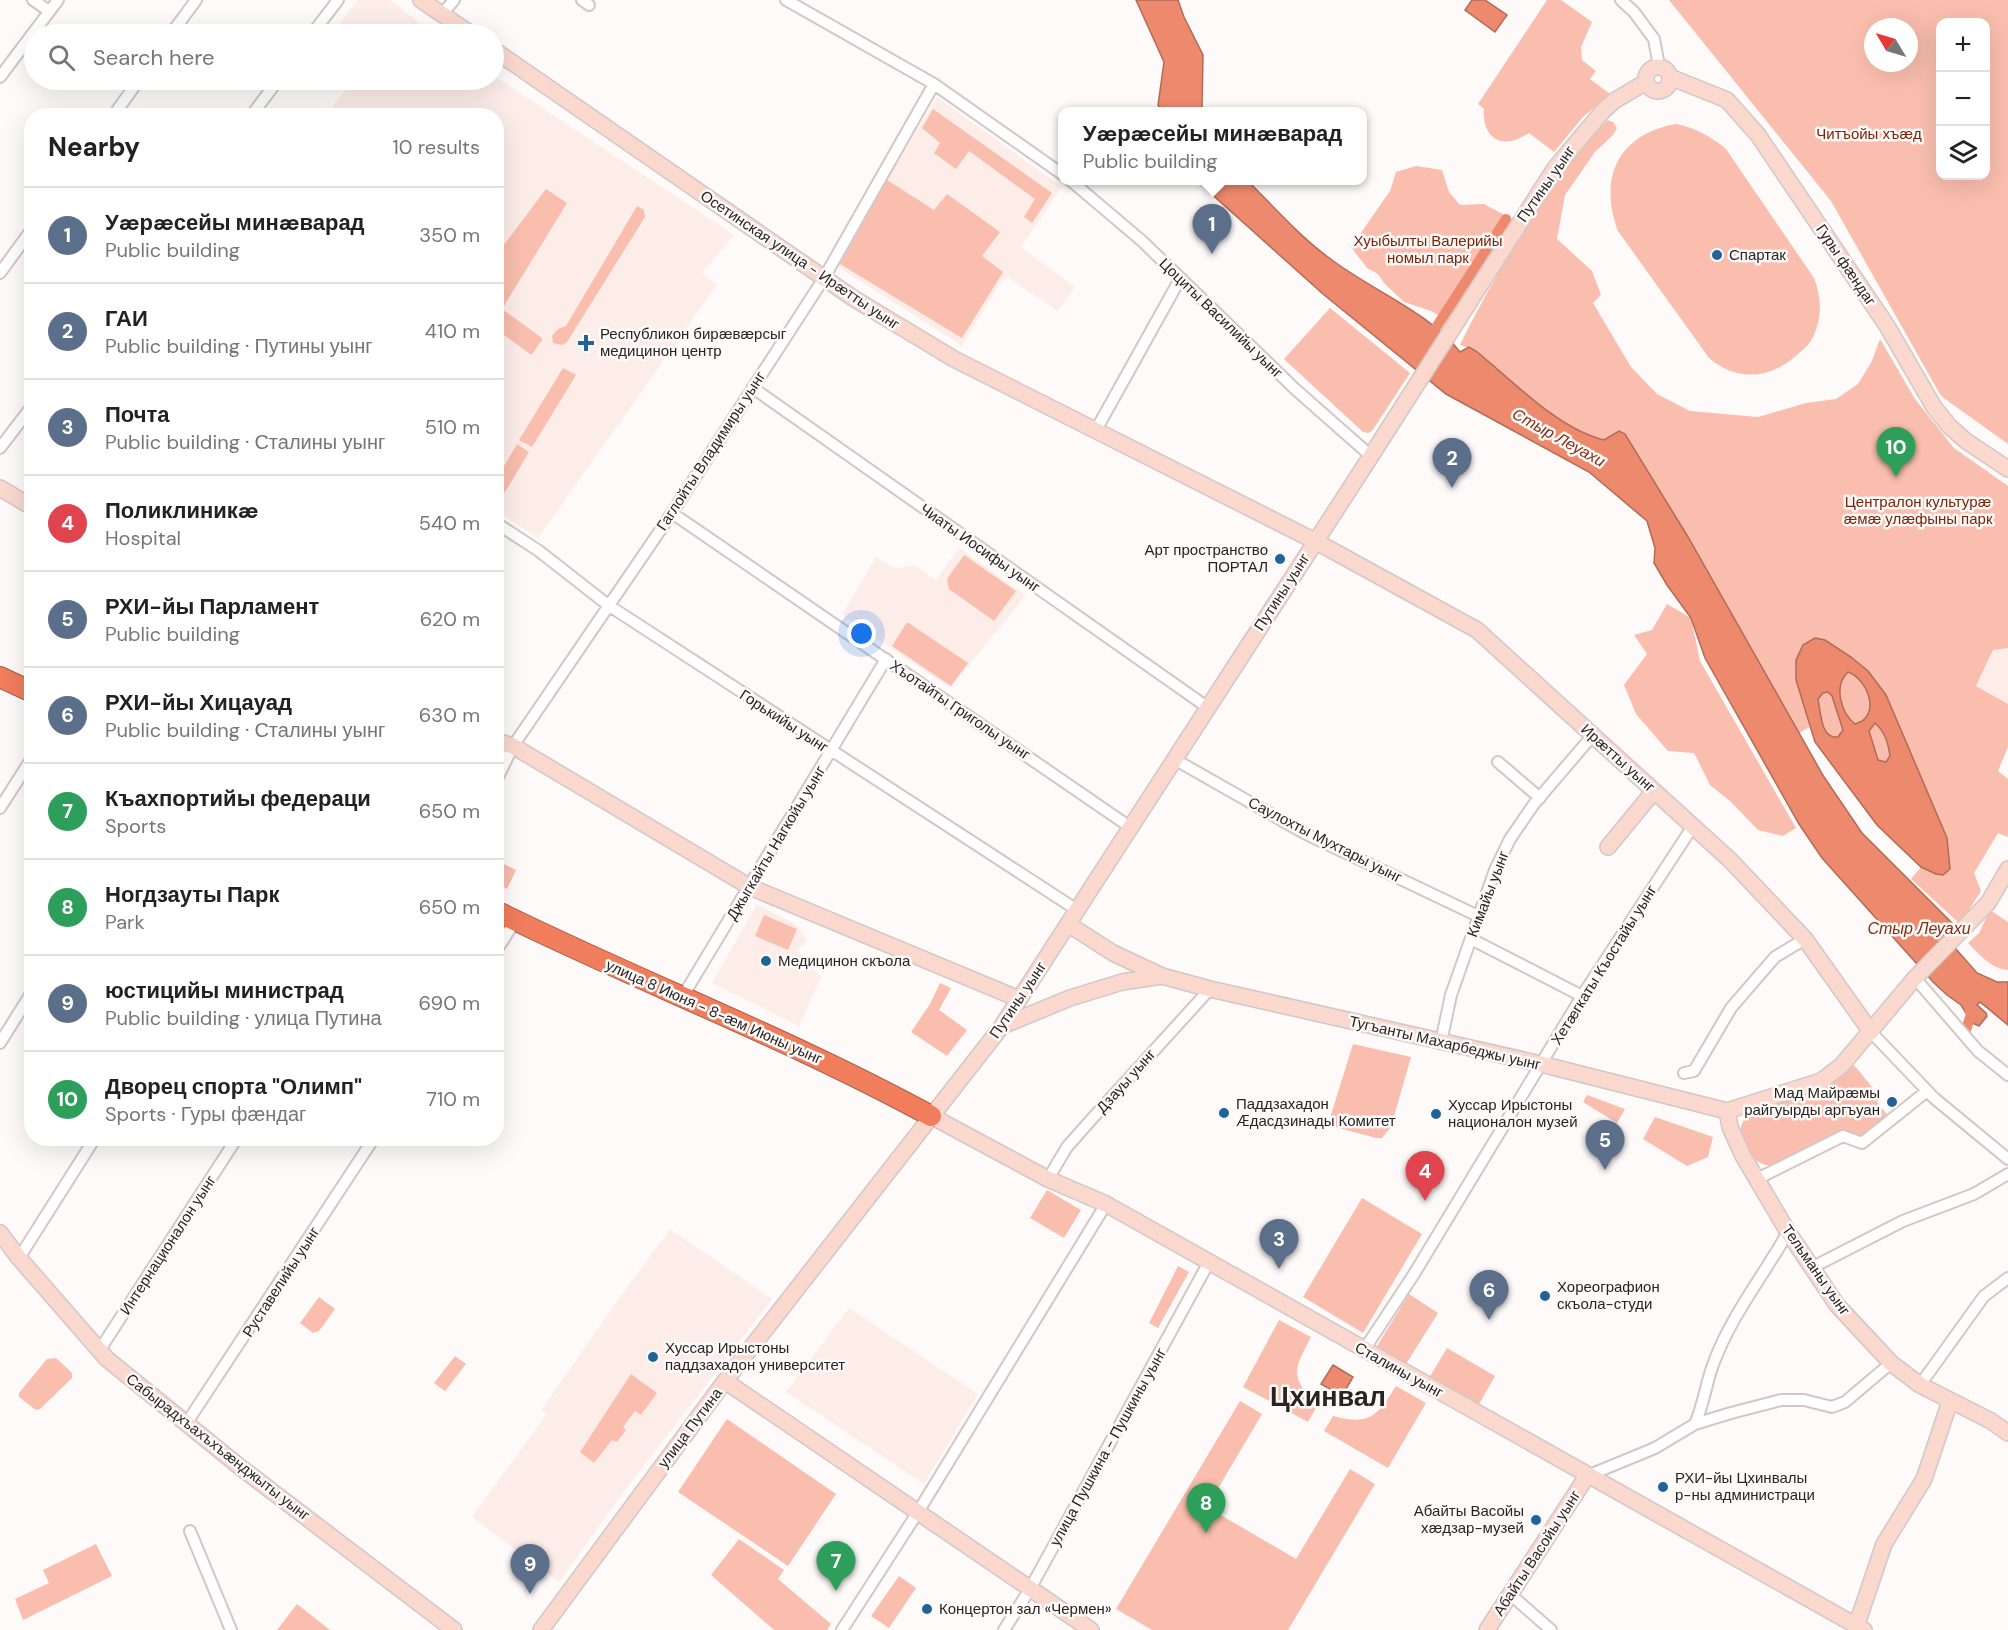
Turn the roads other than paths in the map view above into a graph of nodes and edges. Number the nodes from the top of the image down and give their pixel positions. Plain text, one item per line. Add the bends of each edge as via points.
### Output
1 (33, 0) edge
2 (58, 0) edge
3 (196, 0) edge
4 (338, 0) edge
5 (421, 0) edge
6 (454, 0) edge
7 (786, 0) edge
8 (1621, 0) edge
9 (49, 11) junction
10 (442, 14) junction
11 (39, 24) edge
12 (178, 24) edge
13 (320, 24) edge
14 (456, 24) edge
15 (24, 45) edge
16 (504, 57) edge
17 (1659, 66) junction
18 (0, 77) edge
19 (1670, 77) junction
20 (1646, 81) junction
21 (934, 84) junction
22 (131, 90) edge
23 (270, 90) edge
24 (119, 108) edge
25 (257, 108) edge
26 (1058, 171) edge
27 (1076, 185) edge
28 (24, 240) edge
29 (0, 273) edge
30 (824, 278) junction
31 (1180, 279) junction
32 (753, 388) junction
33 (24, 416) edge
34 (1096, 430) junction
35 (0, 448) edge
36 (1371, 456) junction
37 (2008, 469) edge
38 (0, 488) edge
39 (24, 502) edge
40 (672, 513) junction
41 (504, 528) edge
42 (1316, 541) junction
43 (608, 605) junction
44 (885, 659) junction
45 (0, 676) edge
46 (24, 688) edge
47 (1208, 707) junction
48 (1593, 735) junction
49 (504, 743) edge
50 (513, 746) junction
51 (831, 752) junction
52 (1174, 759) junction
53 (1498, 762) dead end
54 (504, 765) edge
55 (24, 770) edge
56 (1654, 791) junction
57 (1540, 798) junction
58 (0, 808) edge
59 (1130, 826) junction
60 (1693, 826) junction
61 (1608, 847) dead end
62 (2008, 869) edge
63 (750, 887) junction
64 (1077, 910) junction
65 (504, 915) edge
66 (1478, 916) junction
67 (516, 920) junction
68 (1068, 924) junction
69 (504, 939) edge
70 (1471, 939) junction
71 (1805, 939) junction
72 (1162, 976) junction
73 (1915, 978) junction
74 (1210, 989) junction
75 (683, 996) junction
76 (1582, 996) junction
77 (1019, 999) junction
78 (24, 1005) edge
79 (1002, 1026) junction
80 (1871, 1032) junction
81 (1441, 1042) junction
82 (0, 1043) edge
83 (1541, 1064) junction
84 (1683, 1073) dead end
85 (2008, 1075) edge
86 (1927, 1091) junction
87 (1727, 1111) junction
88 (931, 1116) junction
89 (89, 1146) edge
90 (232, 1146) edge
91 (369, 1146) edge
92 (2008, 1159) edge
93 (2008, 1174) edge
94 (1047, 1179) junction
95 (1757, 1179) junction
96 (1106, 1204) junction
97 (1788, 1232) junction
98 (1, 1236) edge
99 (19, 1258) junction
100 (1209, 1262) junction
101 (1813, 1267) junction
102 (2008, 1278) edge
103 (1365, 1350) junction
104 (99, 1351) junction
105 (1891, 1363) junction
106 (725, 1381) junction
107 (1920, 1384) junction
108 (1950, 1401) junction
109 (186, 1424) junction
110 (1695, 1425) junction
111 (2008, 1433) edge
112 (1587, 1476) junction
113 (918, 1512) junction
114 (190, 1532) dead end
115 (1030, 1589) junction
116 (1510, 1594) junction
117 (1858, 1629) edge
118 (231, 1630) edge
119 (454, 1630) edge
120 (541, 1630) edge
121 (842, 1630) edge
122 (1005, 1630) edge
123 (1091, 1630) edge
124 (1487, 1630) edge
125 (1551, 1630) edge

1 - 9 street
2 - 9 street
3 - 12 street
4 - 13 street
5 - 10 street
6 - 10 street
7 - 21 street
8 - 17 street via 1654,39
9 - 11 street
10 - 14 street
15 - 18 street
16 - 30 street, Осетинская улица - Ирæтты уынг
17 - 19 street
17 - 20 street via 1648,72
19 - 20 street via 1661,91 1652,90
19 - 37 street, Гуры фӕндаг via 1727,100 1758,135 1887,326 1934,407 1966,441
20 - 36 street, Путины уынг via 1603,111 1555,168
21 - 26 street
21 - 30 street, Гаглойты Владимиры уынг
22 - 24 street
23 - 25 street
27 - 31 street, Цоциты Василийы уынг
28 - 29 street
30 - 32 street, Гаглойты Владимиры уынг
30 - 34 street, Осетинская улица - Ирæтты уынг via 954,359
31 - 34 street
31 - 36 street, Цоциты Василийы уынг via 1295,390
32 - 40 street, Гаглойты Владимиры уынг
32 - 47 street, Чиаты Иосифы уынг
33 - 35 street
34 - 42 street, Осетинская улица - Ирæтты уынг
36 - 42 street, Путины уынг
38 - 39 street
40 - 43 street, Гаглойты Владимиры уынг
40 - 44 street, Хъотайты Григолы уынг
41 - 43 street, Горькийы уынг
42 - 47 street, Путины уынг
42 - 48 street, Ирæтты уынг via 1477,630
43 - 50 street, Гаглойты Владимиры уынг
43 - 51 street, Горькийы уынг
44 - 51 street, Джыгкайты Нагкойы уынг
44 - 59 street, Хъотайты Григолы уынг
45 - 46 highway
47 - 52 street, Путины уынг
48 - 56 street, Ирæтты уынг
48 - 57 street, Кимайы уынг
49 - 50 street
50 - 54 street, Гаглойты Владимиры уынг
50 - 63 street
51 - 63 street, Джыгкайты Нагкойы уынг
51 - 64 street, Горькийы уынг
52 - 59 street, Путины уынг
52 - 66 street, Саулохты Мухтары уынг via 1304,833
53 - 57 street
55 - 58 street
56 - 60 street, Ирæтты уынг
56 - 61 street
57 - 66 street, Кимайы уынг via 1510,839
59 - 64 street, Путины уынг
60 - 71 street, Ирæтты уынг
60 - 76 street, Хетæгкаты Къостайы уынг
62 - 73 street via 1989,903
63 - 75 street, Джыгкайты Нагкойы уынг
63 - 77 street
64 - 68 street, Путины уынг
65 - 67 highway, улица 8 Июня - 8-ӕм Июны уынг
66 - 70 street, Кимайы уынг
67 - 69 street
67 - 75 highway, улица 8 Июня - 8-ӕм Июны уынг
68 - 72 street, Тугъанты Махарбеджы уынг via 1113,953
68 - 77 street, Путины уынг
70 - 76 street
70 - 81 street, Кимайы уынг via 1451,995
71 - 80 street, Ирæтты уынг
71 - 84 street via 1775,957 1731,1008 1694,1071
72 - 74 street, Тугъанты Махарбеджы уынг
72 - 79 street, Тугъанты Махарбеджы уынг via 1111,985
73 - 80 street
73 - 85 street via 1978,1051
74 - 81 street, Тугъанты Махарбеджы уынг
74 - 94 street, Дзауы уынг via 1090,1120
75 - 88 highway, улица 8 Июня - 8-ӕм Июны уынг
76 - 83 street, Хетæгкаты Къостайы уынг
77 - 79 street, Путины уынг
78 - 82 street
79 - 88 street, Путины уынг
80 - 86 street
80 - 87 street via 1841,1066 1821,1081
81 - 83 street, Тугъанты Махарбеджы уынг
83 - 87 street, Тугъанты Махарбеджы уынг
83 - 103 street, Хетæгкаты Къостайы уынг
86 - 92 street
86 - 95 street via 1862,1143 1843,1136
87 - 95 street, Тельманы уынг via 1730,1127
88 - 94 street, Сталины уынг
88 - 106 street, улица Путина
89 - 99 street
90 - 104 street, Интернационалон уынг
91 - 109 street, Руставелийы уынг
93 - 101 street via 1974,1194 1903,1221
94 - 96 street, Сталины уынг
95 - 97 street, Тельманы уынг
96 - 100 street, Сталины уынг
96 - 113 street
97 - 101 street, Тельманы уынг
97 - 110 street via 1714,1362
98 - 99 street, Сабырадхъахъхъæнджыты уынг
99 - 104 street, Сабырадхъахъхъæнджыты уынг
100 - 103 street, Сталины уынг
100 - 115 street, улица Пушкина - Пушкины уынг
101 - 105 street, Тельманы уынг via 1837,1305
102 - 107 street via 1984,1296
103 - 112 street, Сталины уынг
104 - 109 street, Сабырадхъахъхъæнджыты уынг
105 - 107 street, Тельманы уынг
105 - 110 street via 1845,1402 1832,1407 1804,1400 1781,1400
106 - 113 street
106 - 120 street, улица Путина
107 - 108 street, Тельманы уынг
108 - 111 street, Тельманы уынг
108 - 117 street via 1924,1479 1884,1544
109 - 119 street, Сабырадхъахъхъæнджыты уынг
110 - 112 street via 1655,1448
112 - 116 street, Абайты Васойы уынг
112 - 117 street, Сталины уынг
113 - 115 street
113 - 121 street
114 - 118 street
115 - 122 street, улица Пушкина - Пушкины уынг
115 - 123 street
116 - 124 street, Абайты Васойы уынг
116 - 125 street

